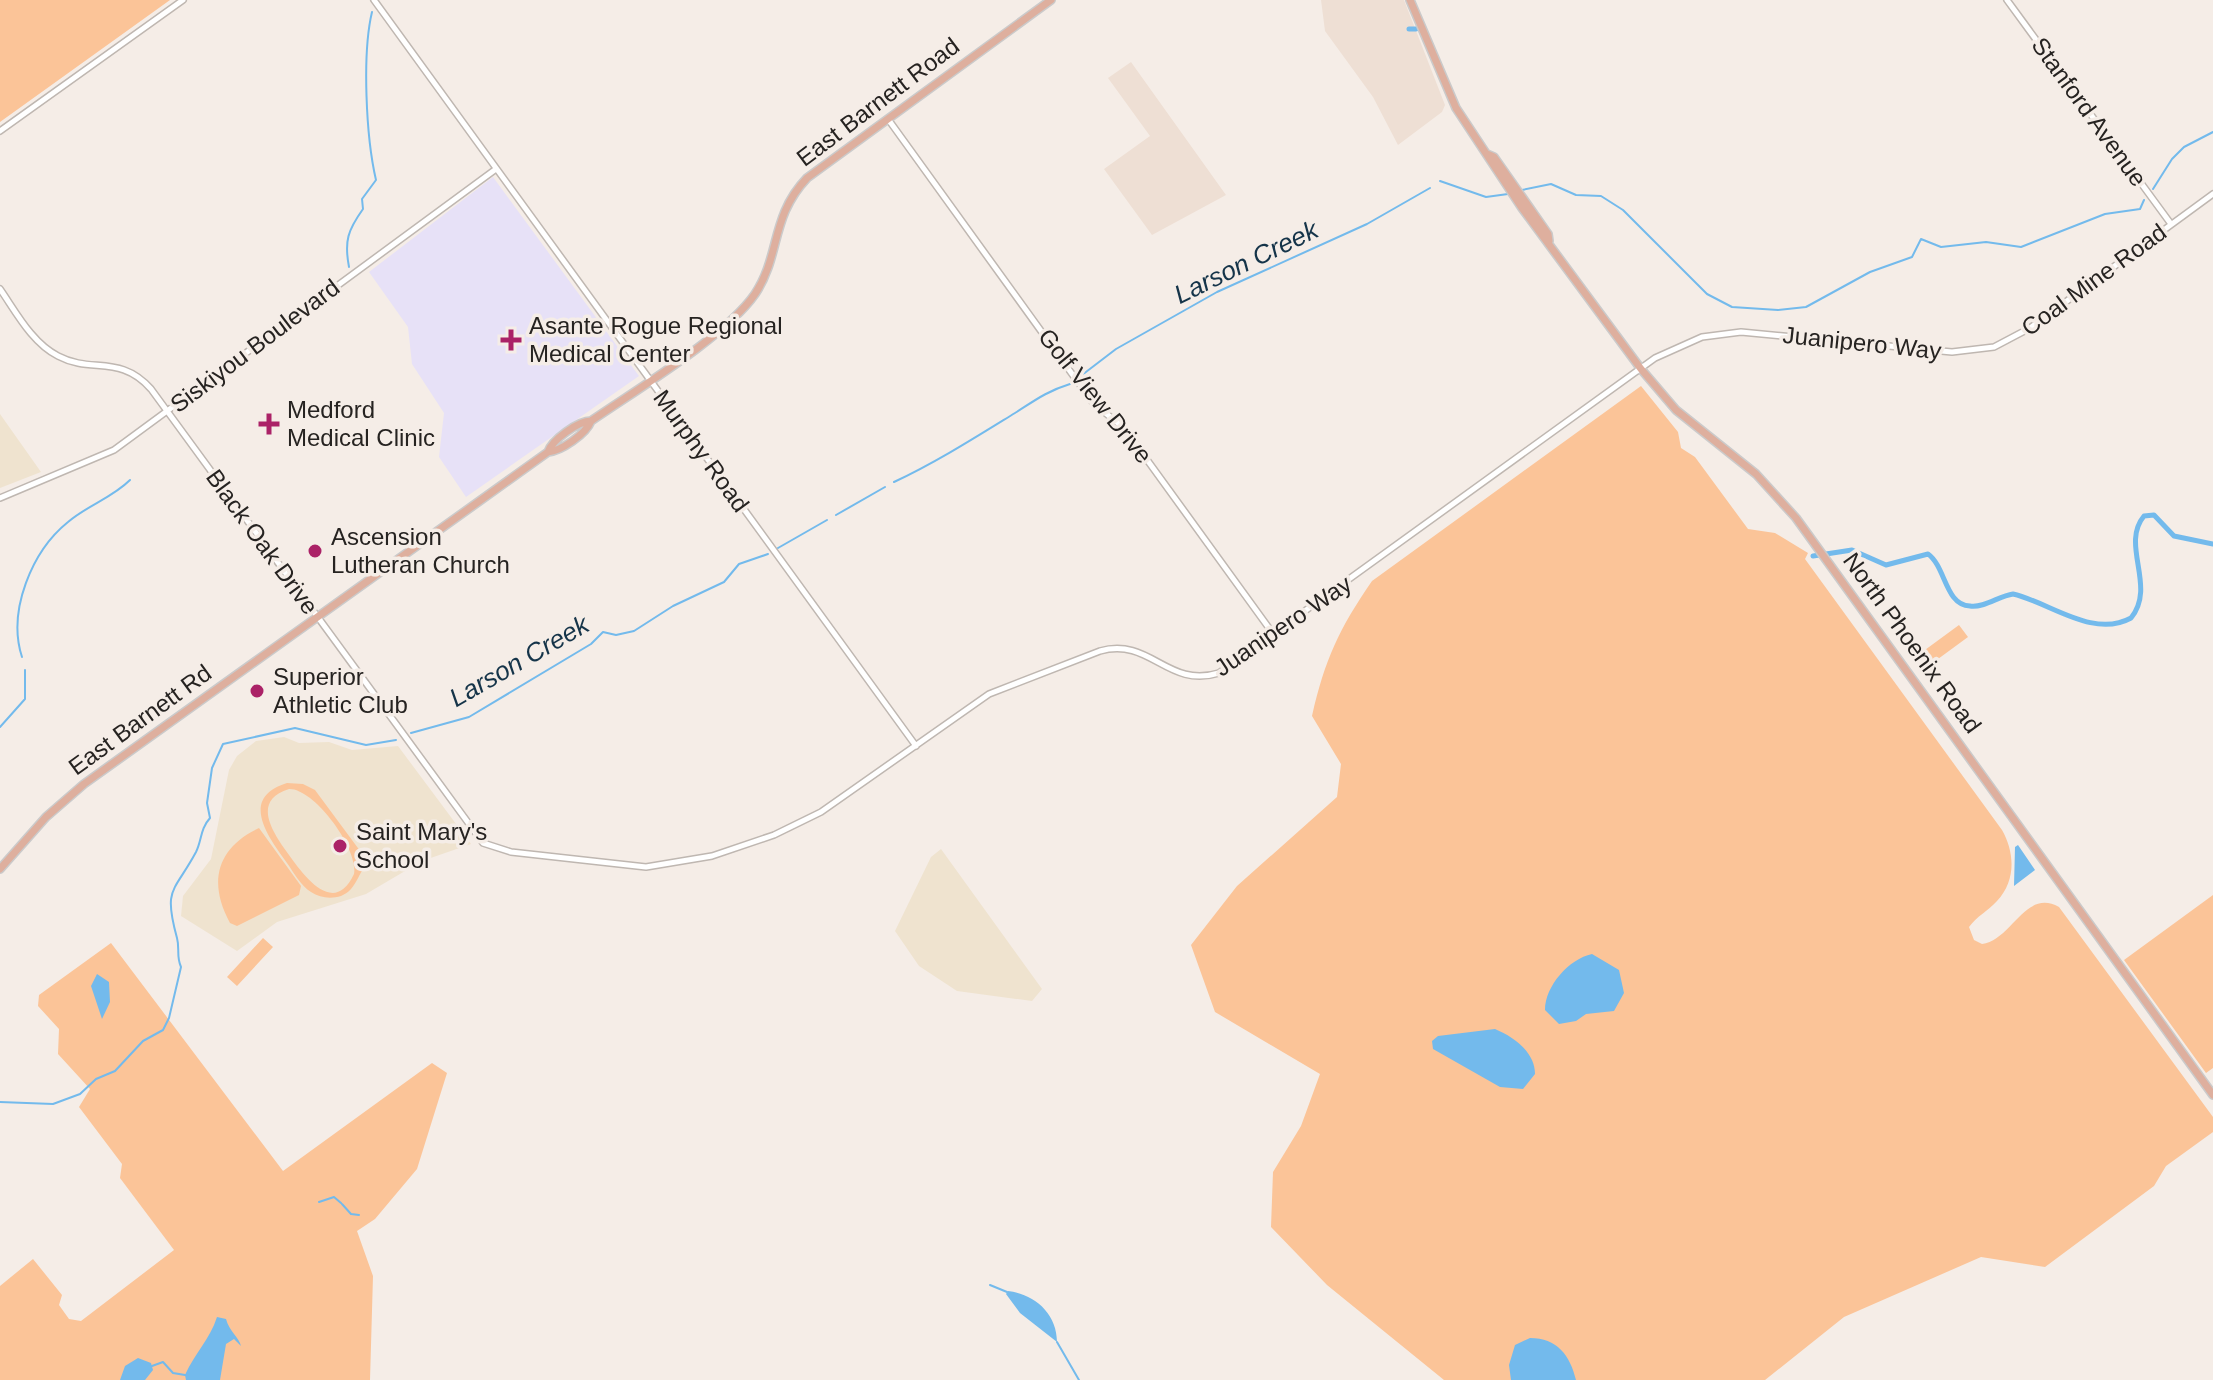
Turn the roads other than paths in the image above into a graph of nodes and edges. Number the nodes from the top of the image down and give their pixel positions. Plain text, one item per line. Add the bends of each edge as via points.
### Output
1 (183, 0) edge
2 (374, 0) edge
3 (1051, 0) edge
4 (1410, 0) edge
5 (2007, 0) edge
6 (888, 119) junction
7 (0, 131) edge
8 (496, 169) junction
9 (2213, 194) edge
10 (2171, 224) junction
11 (0, 289) edge
12 (1970, 352) joint
13 (1641, 369) junction
14 (650, 379) junction
15 (167, 412) junction
16 (0, 498) edge
17 (317, 618) junction
18 (1274, 635) junction
19 (916, 746) junction
20 (488, 847) joint
21 (0, 869) edge
22 (2213, 1095) edge

1 - 7 street
2 - 8 street, Murphy Road
3 - 6 main road, East Barnett Road
4 - 13 main road, North Phoenix Road via 1453,103
5 - 10 street, Stanford Avenue
6 - 14 main road, East Barnett Road via 813,173 791,198 780,217 761,283 742,310
6 - 18 street, Golf View Drive via 1093,403 1123,426
8 - 14 street, Murphy Road
8 - 15 street, Siskiyou Boulevard
9 - 10 street, Coal Mine Road
10 - 12 street, Coal Mine Road via 2016,337
11 - 15 street, Black Oak Drive via 49,351 70,361 126,369 146,383
12 - 13 street, Juanipero Way via 1728,333 1683,344
13 - 18 street, Juanipero Way
13 - 22 main road, North Phoenix Road via 1681,415 1769,487 1815,543
14 - 17 main road, East Barnett Road
14 - 19 street, Murphy Road
15 - 16 street, Siskiyou Boulevard via 101,458
15 - 17 street, Black Oak Drive
17 - 20 street, Black Oak Drive
17 - 21 main road, East Barnett Rd via 74,792
18 - 19 street, Juanipero Way via 1222,672 1199,678 1172,672 1136,650 1100,651 989,694
19 - 20 street, Juanipero Way via 800,823 676,865 646,867

